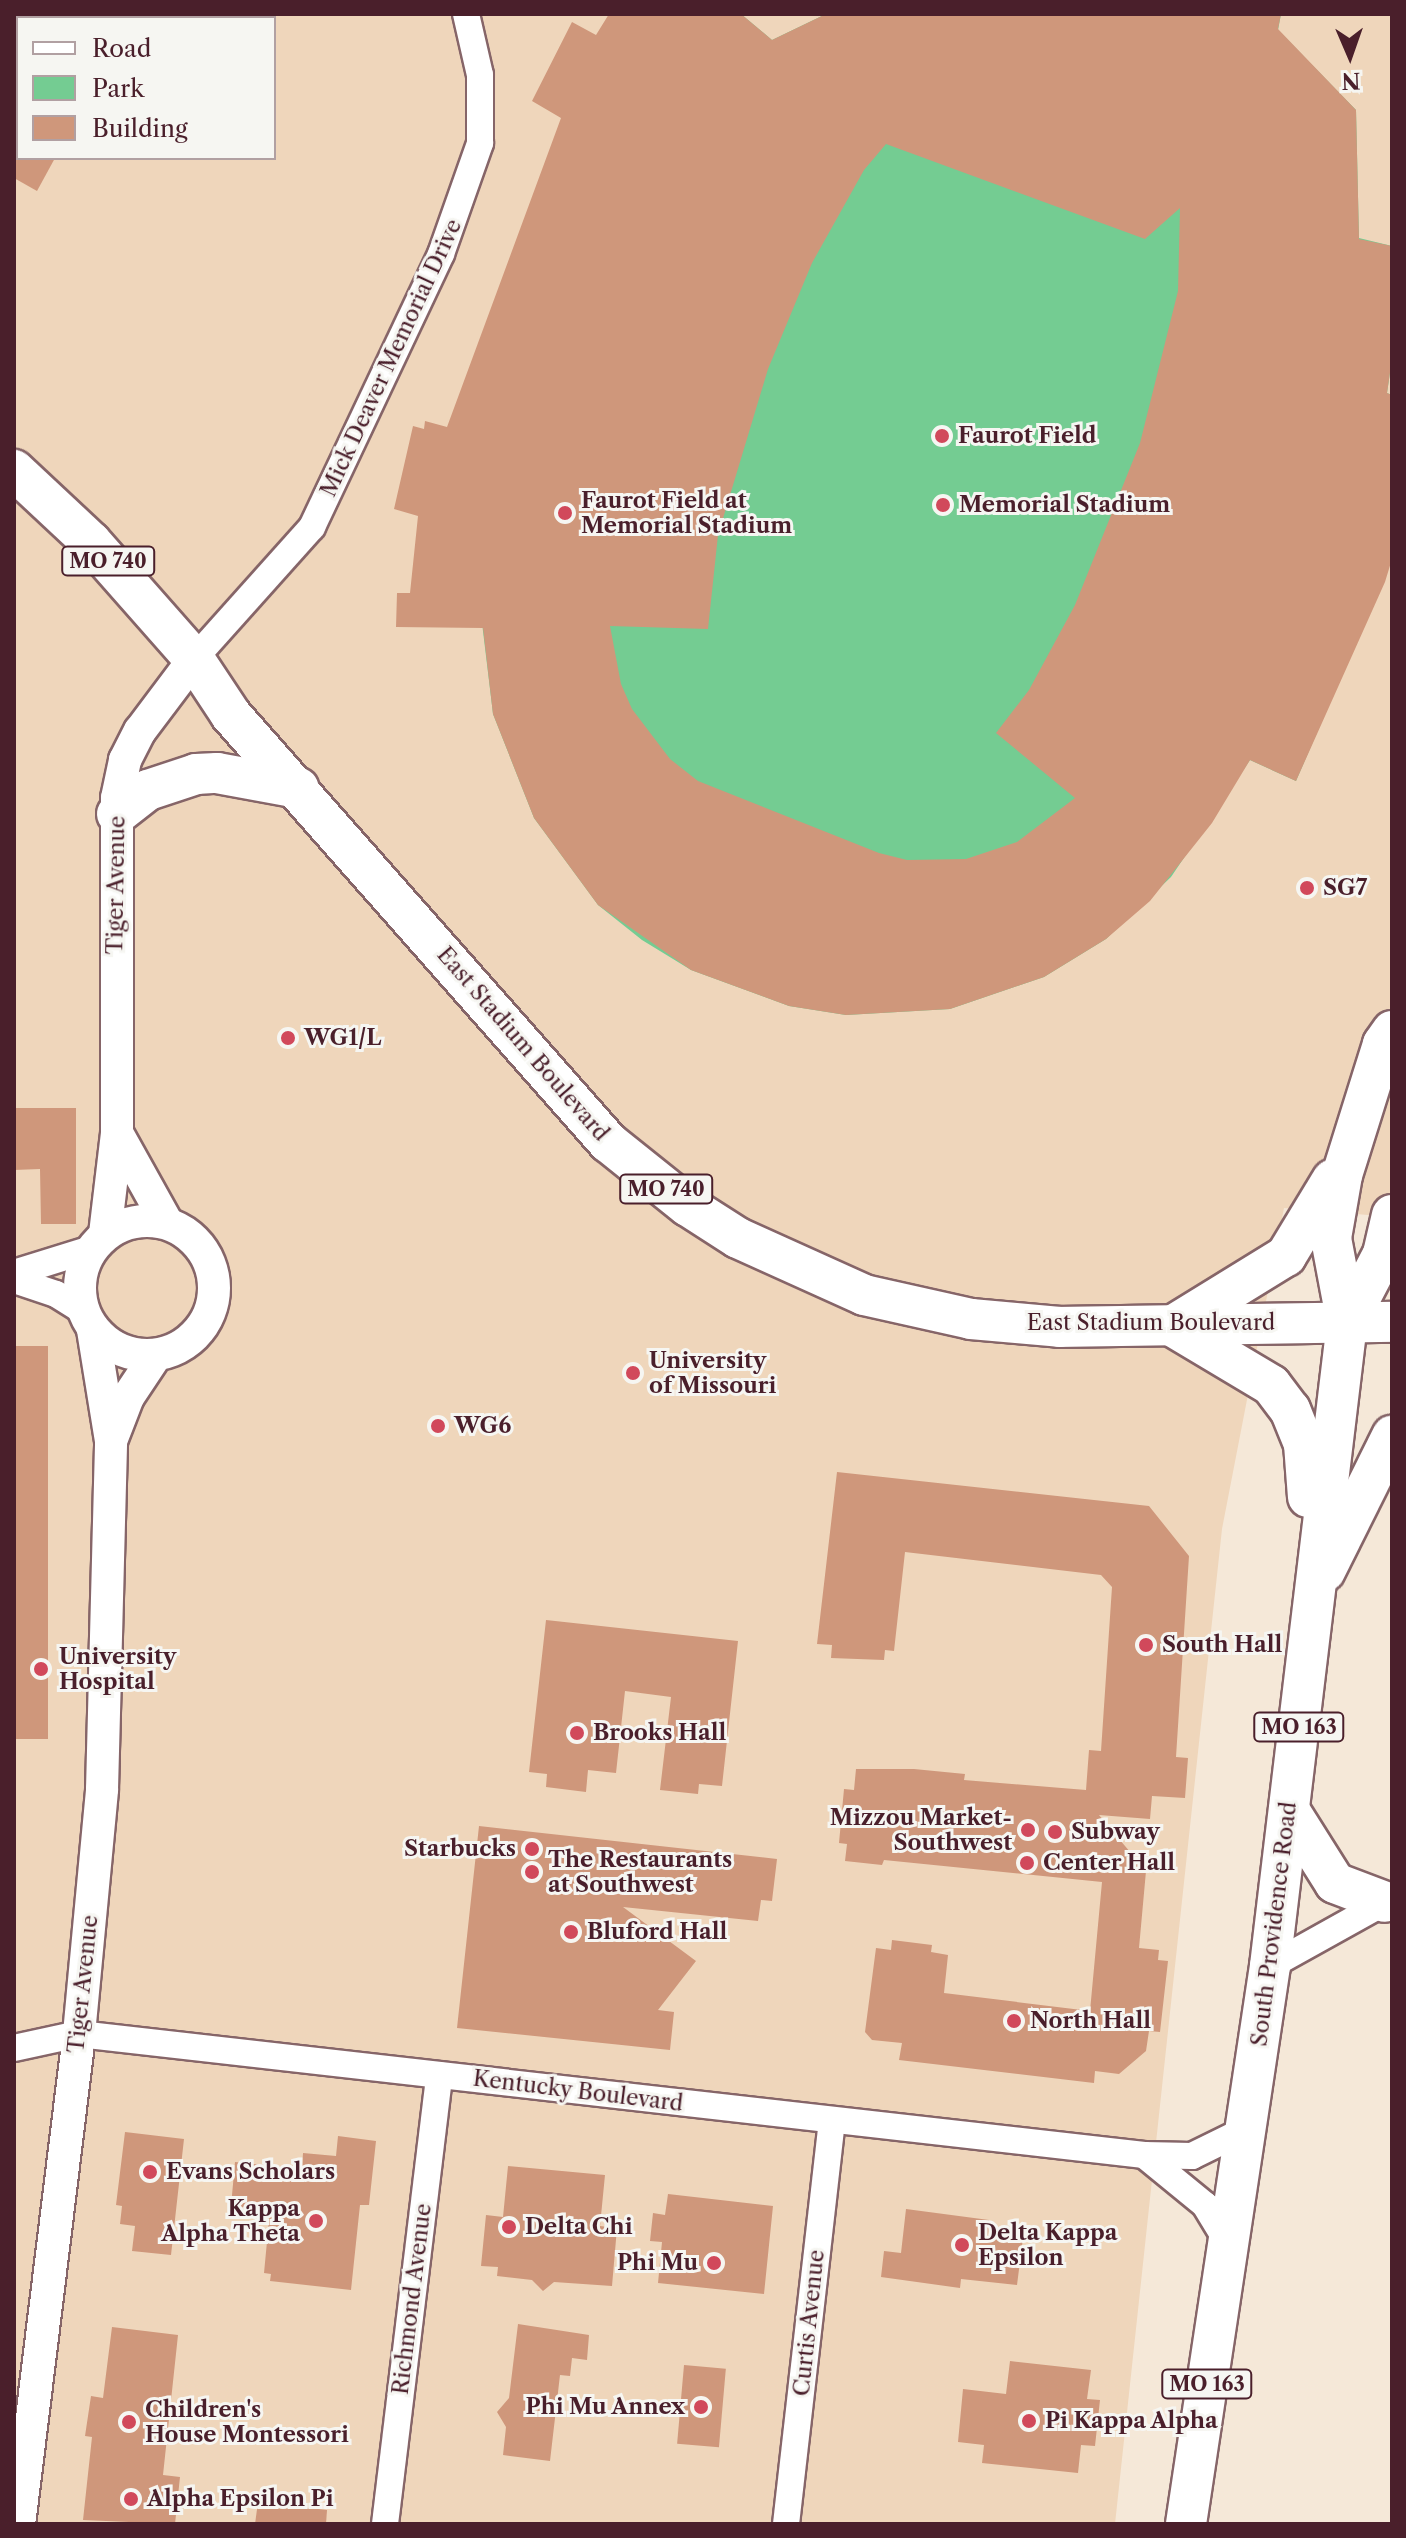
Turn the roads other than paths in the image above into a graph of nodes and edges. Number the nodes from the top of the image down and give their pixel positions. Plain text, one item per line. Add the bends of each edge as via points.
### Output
1 (466, 14) edge
2 (14, 470) edge
3 (194, 659) junction
4 (299, 788) junction
5 (117, 814) junction
6 (1392, 1031) edge
7 (117, 1133) junction
8 (1352, 1141) junction
9 (1392, 1215) edge
10 (167, 1223) junction
11 (98, 1242) junction
12 (14, 1273) edge
13 (14, 1280) edge
14 (88, 1320) junction
15 (1392, 1322) edge
16 (1347, 1323) junction
17 (1172, 1326) junction
18 (156, 1355) junction
19 (1392, 1436) edge
20 (111, 1441) junction
21 (1315, 1589) junction
22 (1289, 1810) junction
23 (1388, 1900) edge
24 (1270, 1966) junction
25 (79, 2034) junction
26 (14, 2048) edge
27 (439, 2075) junction
28 (832, 2121) junction
29 (1245, 2130) junction
30 (1144, 2155) junction
31 (1228, 2243) junction
32 (19, 2524) edge
33 (385, 2524) edge
34 (786, 2524) edge
35 (1186, 2524) edge

1 - 3 street, Mick Deaver Memorial Drive via 480,75 480,143 441,254 312,527
2 - 3 main road, East Stadium Boulevard / MO 740 via 91,542
3 - 4 main road, East Stadium Boulevard / MO 740 via 231,715
3 - 5 street, Tiger Avenue via 125,760
4 - 5 main road via 196,774 148,790
4 - 17 main road, East Stadium Boulevard / MO 740 via 608,1142 738,1238 799,1269 916,1309 1060,1327
5 - 7 street, Tiger Avenue
6 - 8 main road, South Providence Road / MO 163 via 1383,1044
7 - 10 street, Tiger Avenue
7 - 11 street, Tiger Avenue
8 - 16 main road, South Providence Road / MO 163 via 1331,1238
8 - 17 main road via 1286,1256
9 - 16 main road, South Providence Road / MO 163 via 1383,1254
10 - 11 street via 145,1220
10 - 18 street via 201,1247 212,1268 215,1292 210,1314 197,1334
11 - 12 street
11 - 14 street via 81,1269
13 - 14 street via 56,1294
14 - 18 street via 121,1350
14 - 20 street, Tiger Avenue
15 - 16 main road, East Stadium Boulevard / MO 740
16 - 17 main road, East Stadium Boulevard / MO 740
16 - 21 main road, South Providence Road / MO 163
17 - 21 main road via 1271,1385 1290,1410 1304,1444
18 - 20 street, Tiger Avenue via 128,1397
19 - 21 main road
20 - 25 street, Tiger Avenue via 102,1789
21 - 22 main road, South Providence Road / MO 163
22 - 23 main road via 1335,1883
22 - 24 main road, South Providence Road / MO 163
23 - 24 street
24 - 29 main road, South Providence Road / MO 163
25 - 26 street, Kentucky Boulevard
25 - 27 street, Kentucky Boulevard
25 - 32 street, Tiger Avenue
27 - 28 street, Kentucky Boulevard
27 - 33 street, Richmond Avenue
28 - 30 street, Kentucky Boulevard
28 - 34 street, Curtis Avenue
29 - 30 street, Kentucky Boulevard via 1192,2156
29 - 31 main road, South Providence Road / MO 163
30 - 31 street via 1205,2205
31 - 35 main road, South Providence Road / MO 163

